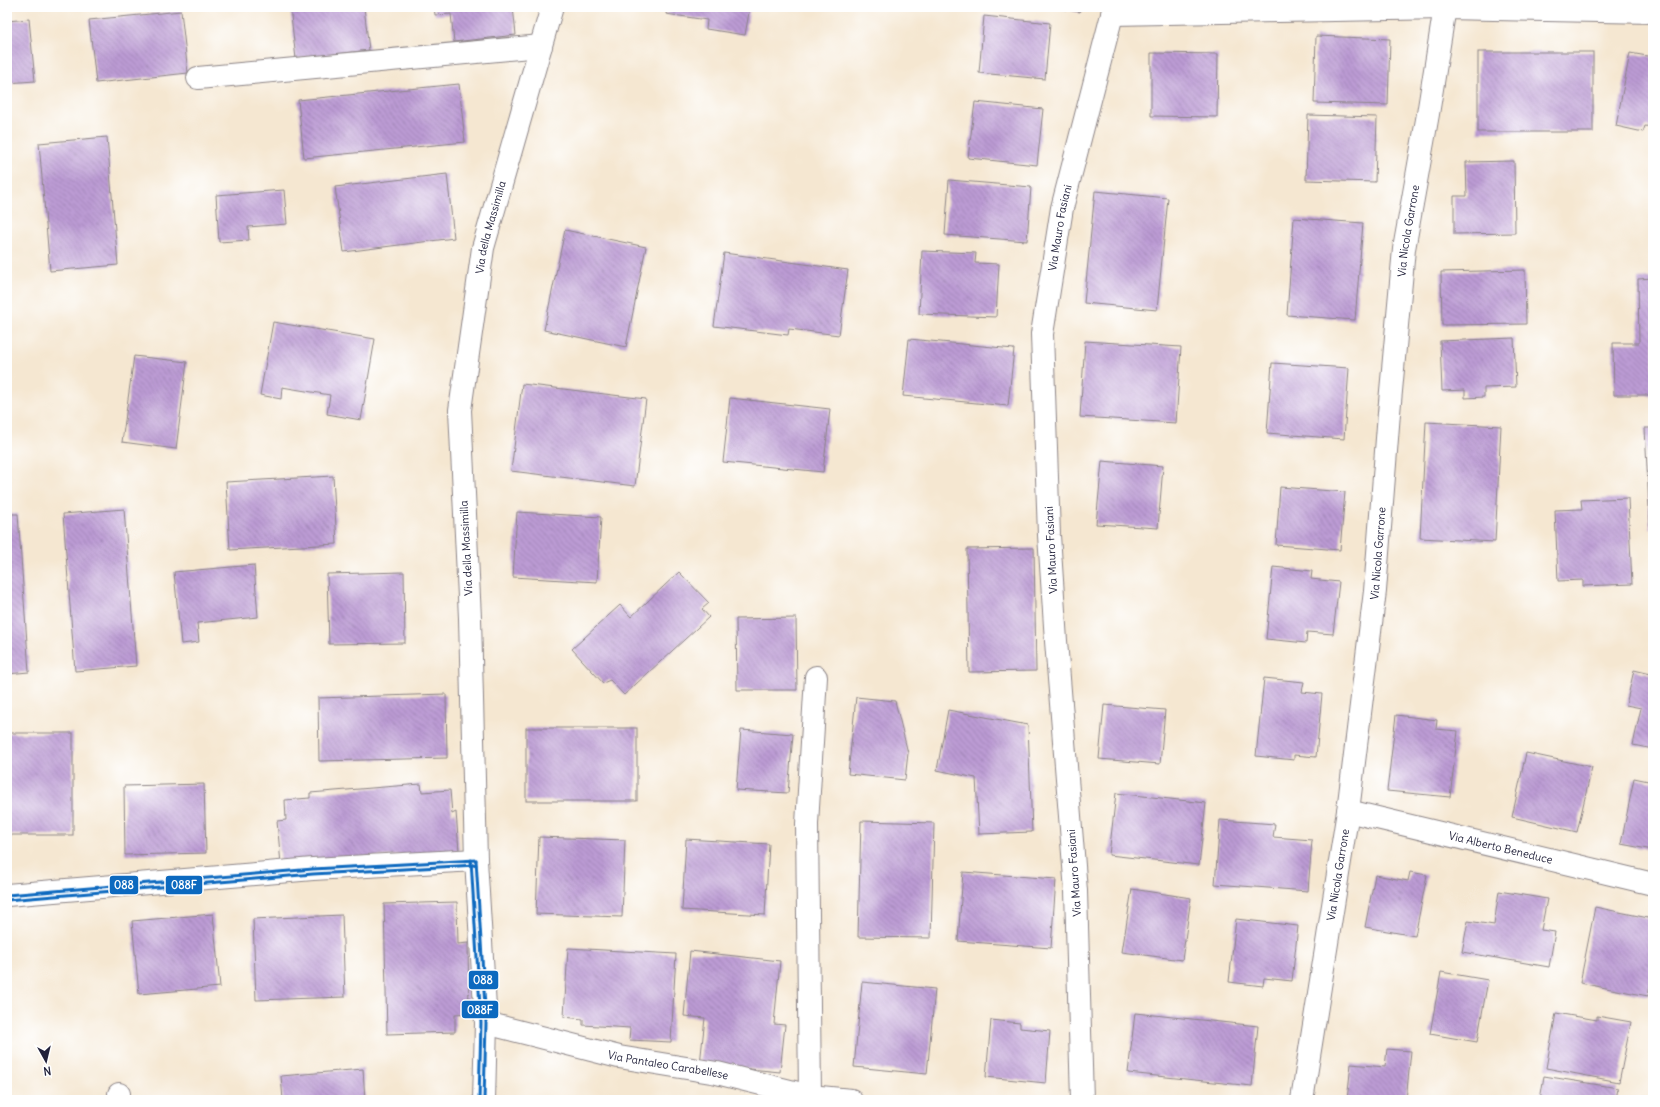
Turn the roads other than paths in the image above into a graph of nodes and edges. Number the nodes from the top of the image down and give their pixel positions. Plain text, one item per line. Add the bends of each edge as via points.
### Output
1 (552, 7) edge
2 (1445, 8) edge
3 (1113, 10) edge
4 (1653, 12) edge
5 (541, 46) junction
6 (198, 78) dead end
7 (816, 677) dead end
8 (1348, 811) junction
9 (476, 860) junction
10 (1653, 884) edge
11 (7, 895) edge
12 (486, 1023) junction
13 (796, 1096) edge
14 (484, 1100) edge
15 (851, 1100) edge
16 (1082, 1100) edge
17 (1302, 1100) edge

1 - 5 street, Via della Massimilla
2 - 3 street
2 - 4 street
2 - 8 street, Via Nicola Garrone via 1404,249 1375,591
3 - 16 street, Via Mauro Fasiani via 1062,208 1042,334 1049,535 1076,891
5 - 6 street
5 - 9 street, Via della Massimilla via 483,248 460,410 470,618
7 - 13 street
8 - 10 street, Via Alberto Beneduce
8 - 17 street, Via Nicola Garrone
9 - 11 street via 314,869
9 - 12 street, Via della Massimilla
12 - 13 street, Via Pantaleo Carabellese via 619,1057 717,1073
12 - 14 street, Via della Massimilla
13 - 15 street, Via Pantaleo Carabellese

